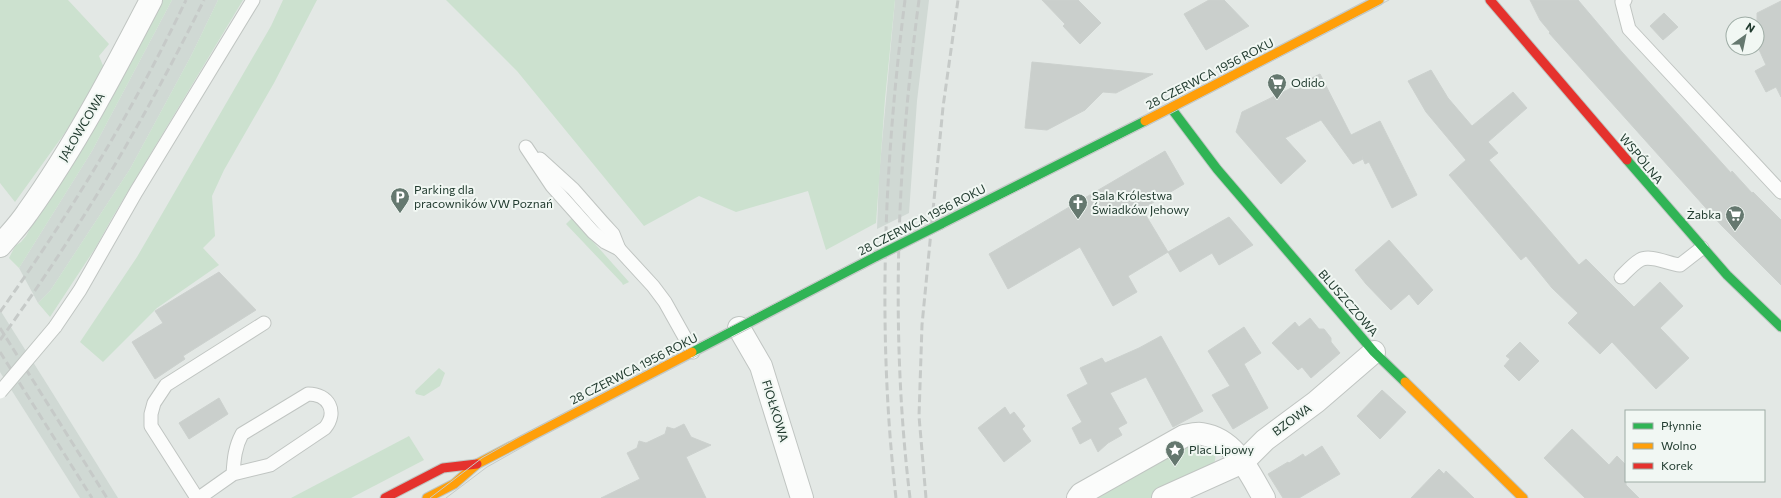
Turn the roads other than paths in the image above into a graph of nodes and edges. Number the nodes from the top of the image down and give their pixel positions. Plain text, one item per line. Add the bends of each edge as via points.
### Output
1 (151, 0) edge
2 (253, 0) edge
3 (1379, 0) edge
4 (1490, 0) edge
5 (1625, 0) edge
6 (1171, 108) junction
7 (1781, 192) edge
8 (0, 246) edge
9 (1702, 248) junction
10 (619, 249) junction
11 (1621, 277) dead end
12 (264, 322) dead end
13 (1781, 327) edge
14 (739, 328) junction
15 (693, 352) junction
16 (1374, 352) junction
17 (0, 392) edge
18 (1244, 462) junction
19 (477, 464) junction
20 (233, 474) junction
21 (198, 498) edge
22 (385, 498) edge
23 (427, 498) edge
24 (802, 498) edge
25 (1078, 498) edge
26 (1163, 498) edge
27 (1264, 498) edge
28 (1523, 498) edge

1 - 8 street, JAŁOWCOWA via 84,126 26,214
2 - 17 lane, bridge via 136,192 80,290 55,327
3 - 6 street, 28 CZERWCA 1956 ROKU
4 - 9 street, WSPÓLNA
5 - 7 lane via 1622,2 1629,29
6 - 14 street, 28 CZERWCA 1956 ROKU, bridge
6 - 16 street, BLUSZCZOWA via 1217,168
9 - 11 lane via 1680,265 1649,258 1641,259
9 - 13 street, WSPÓLNA
10 - 10 lane via 613,234 573,189 526,147 552,186 588,227 605,242
10 - 15 lane via 665,302
12 - 21 lane via 166,385 154,403 151,426
14 - 15 street, 28 CZERWCA 1956 ROKU
14 - 24 street, FIOŁKOWA via 761,366
15 - 19 street, 28 CZERWCA 1956 ROKU
16 - 18 street, BZOWA via 1316,402 1265,440
16 - 28 street, BLUSZCZOWA
18 - 25 street via 1228,445 1217,438 1201,434 1184,436
18 - 26 street
18 - 27 street
19 - 22 street, 28 CZERWCA 1956 ROKU via 444,468
19 - 23 street, 28 CZERWCA 1956 ROKU via 454,484
20 - 20 lane via 270,465 325,428 331,413 327,400 308,394 242,434 234,454
20 - 21 lane

